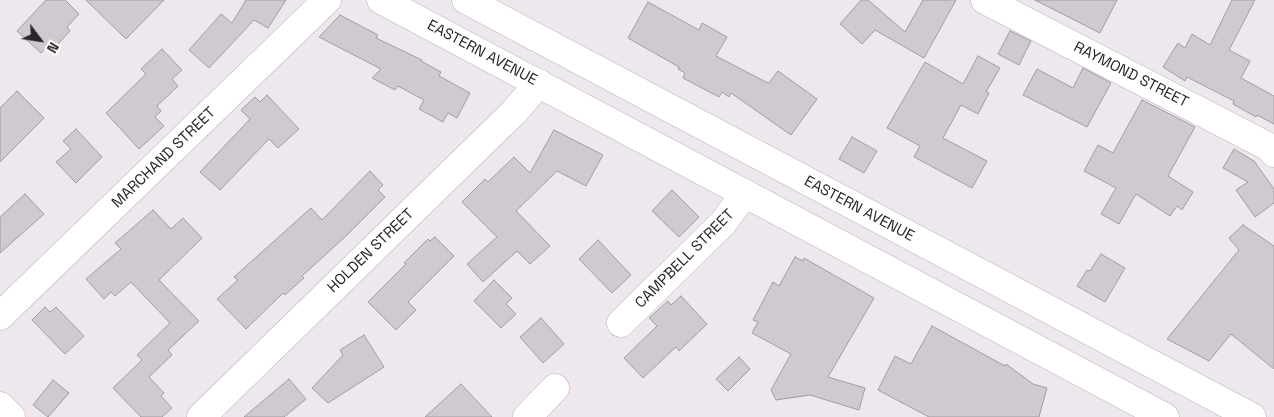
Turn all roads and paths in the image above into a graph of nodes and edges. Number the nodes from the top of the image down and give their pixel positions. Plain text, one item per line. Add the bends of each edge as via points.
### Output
1 (327, 0) edge
2 (381, 0) edge
3 (466, 0) edge
4 (986, 0) edge
5 (539, 83) junction
6 (1274, 154) edge
7 (746, 193) junction
8 (0, 316) edge
9 (622, 323) dead end
10 (556, 388) dead end
11 (0, 406) edge
12 (11, 417) edge
13 (201, 417) edge
14 (527, 417) edge
15 (1165, 417) edge
16 (1252, 417) edge

1 - 8 main road, MARCHAND STREET
2 - 5 main road, EASTERN AVENUE
3 - 16 main road, EASTERN AVENUE
4 - 6 main road, RAYMOND STREET via 1269,147
5 - 7 main road, EASTERN AVENUE
5 - 13 main road, HOLDEN STREET via 514,112
7 - 9 main road, CAMPBELL STREET via 724,223
7 - 15 main road, EASTERN AVENUE
10 - 14 main road
11 - 12 main road

